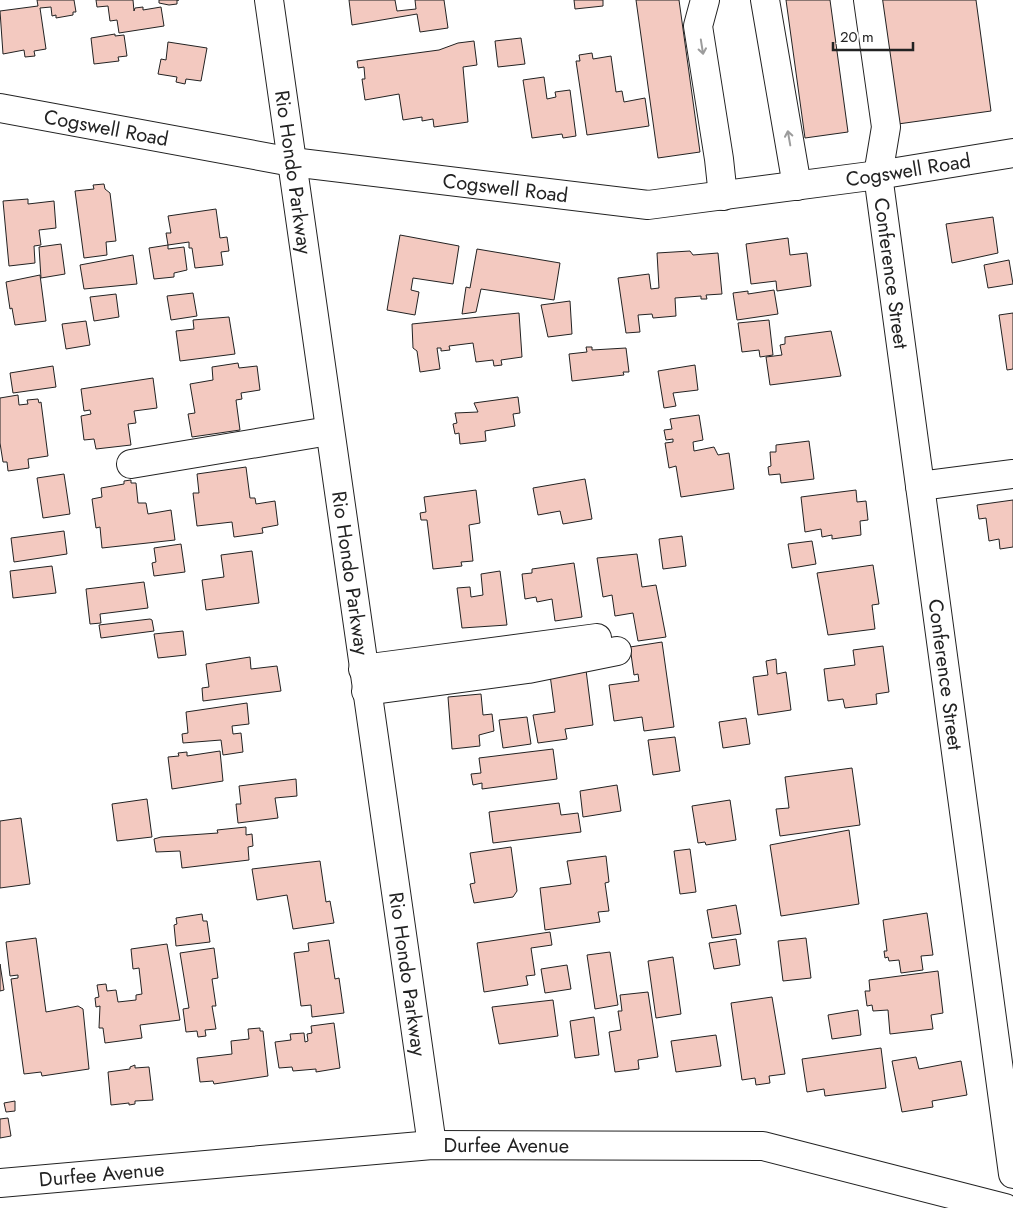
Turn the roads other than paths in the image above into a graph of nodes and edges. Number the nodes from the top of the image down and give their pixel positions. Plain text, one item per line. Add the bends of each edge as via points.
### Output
1 (269, 0) edge
2 (705, 0) edge
3 (765, 0) edge
4 (868, 0) edge
5 (0, 108) edge
6 (1013, 154) edge
7 (292, 162) junction
8 (878, 175) junction
9 (797, 186) junction
10 (723, 196) junction
11 (329, 431) junction
12 (131, 464) dead end
13 (1013, 474) edge
14 (920, 486) junction
15 (614, 644) dead end
16 (364, 680) junction
17 (432, 1145) junction
18 (1013, 1174) edge
19 (0, 1183) edge
20 (1005, 1208) edge

1 - 7 street, Rio Hondo Parkway
2 -> 10 street via 698,26
9 -> 3 street
4 - 8 street, Conference Street via 886,128
5 - 7 street, Cogswell Road
6 - 8 street, Cogswell Road
7 - 10 street, Cogswell Road via 648,205
7 - 11 street, Rio Hondo Parkway
8 - 9 street, Cogswell Road
8 - 14 street, Conference Street
9 - 10 street, Cogswell Road
11 - 12 street
11 - 16 street, Rio Hondo Parkway
13 - 14 street
14 - 18 street, Conference Street
15 - 16 street
16 - 17 street, Rio Hondo Parkway
17 - 19 street, Durfee Avenue
17 - 20 street, Durfee Avenue via 764,1146

